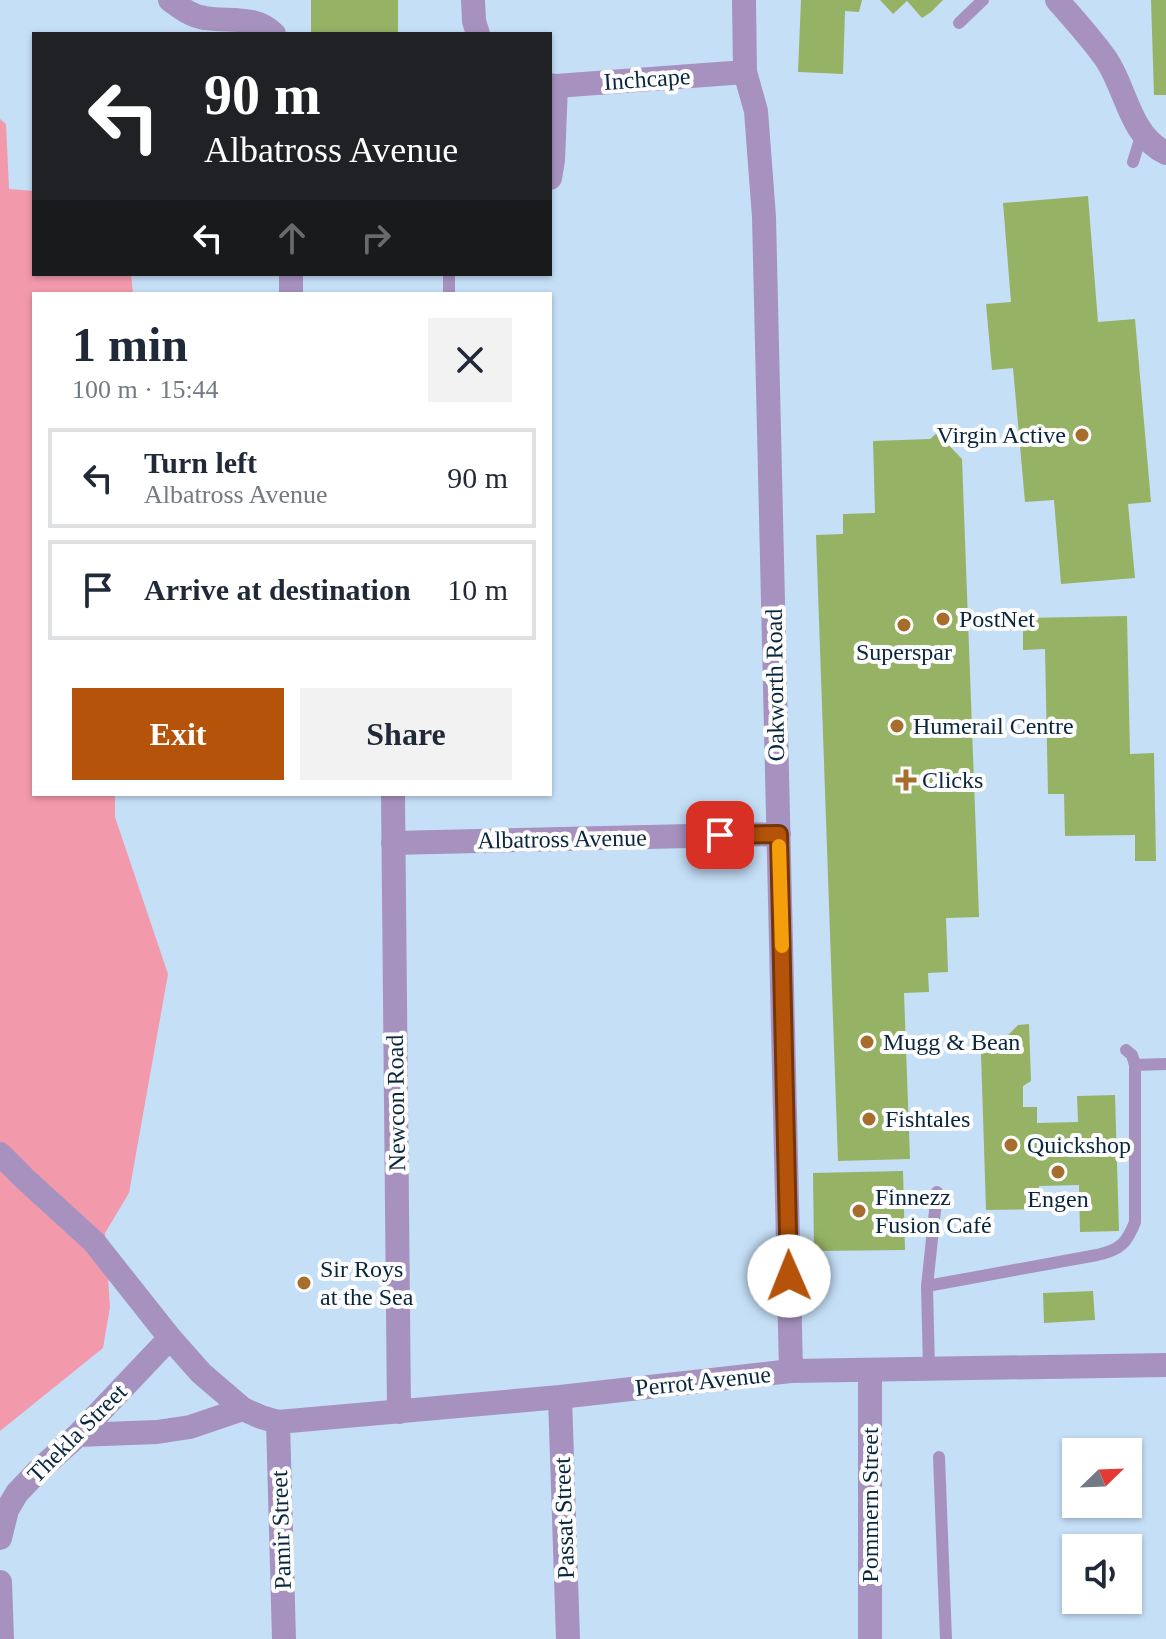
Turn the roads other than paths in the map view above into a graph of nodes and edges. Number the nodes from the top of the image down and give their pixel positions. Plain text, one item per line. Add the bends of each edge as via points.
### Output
1 (170, 0) edge
2 (473, 0) edge
3 (744, 0) edge
4 (983, 0) edge
5 (1057, 0) edge
6 (959, 23) dead end
7 (272, 32) edge
8 (477, 32) edge
9 (745, 72) junction
10 (553, 85) edge
11 (1142, 133) junction
12 (1166, 153) edge
13 (1133, 162) dead end
14 (552, 166) edge
15 (393, 796) edge
16 (779, 834) junction
17 (393, 843) junction
18 (1126, 1050) dead end
19 (1166, 1064) edge
20 (1135, 1065) junction
21 (0, 1154) edge
22 (937, 1192) dead end
23 (927, 1286) junction
24 (170, 1338) junction
25 (1166, 1365) edge
26 (929, 1370) junction
27 (791, 1371) junction
28 (870, 1371) junction
29 (560, 1397) junction
30 (243, 1409) junction
31 (399, 1412) junction
32 (278, 1422) junction
33 (78, 1435) junction
34 (939, 1457) dead end
35 (0, 1538) edge
36 (0, 1582) edge
37 (2, 1639) edge
38 (284, 1639) edge
39 (568, 1639) edge
40 (870, 1639) edge
41 (946, 1639) edge

1 - 7 street via 202,18 252,22
2 - 8 street
3 - 9 street, Oakworth Road
4 - 6 lane
5 - 11 street via 1108,61
9 - 10 street, Inchcape
9 - 16 street, Oakworth Road via 756,111 764,217
10 - 14 street
11 - 12 street
11 - 13 lane
15 - 17 street, Newcon Road
16 - 17 street, Albatross Avenue
16 - 27 street, Oakworth Road
17 - 31 street, Newcon Road
18 - 20 lane
19 - 20 lane
20 - 23 lane via 1135,1222 1121,1246
21 - 24 street, Perrot Avenue via 94,1242
22 - 23 lane
23 - 26 lane
24 - 30 street, Perrot Avenue
24 - 33 street, Thekla Street
25 - 26 street, Perrot Avenue
26 - 28 street, Perrot Avenue
27 - 28 street, Perrot Avenue
27 - 29 street, Perrot Avenue
28 - 40 street, Pommern Street
29 - 31 street, Perrot Avenue
29 - 39 street, Passat Street
30 - 32 street, Perrot Avenue
30 - 33 street via 190,1427
31 - 32 street, Perrot Avenue
32 - 38 street, Pamir Street
33 - 35 street, Thekla Street via 17,1493
34 - 41 lane
36 - 37 street

